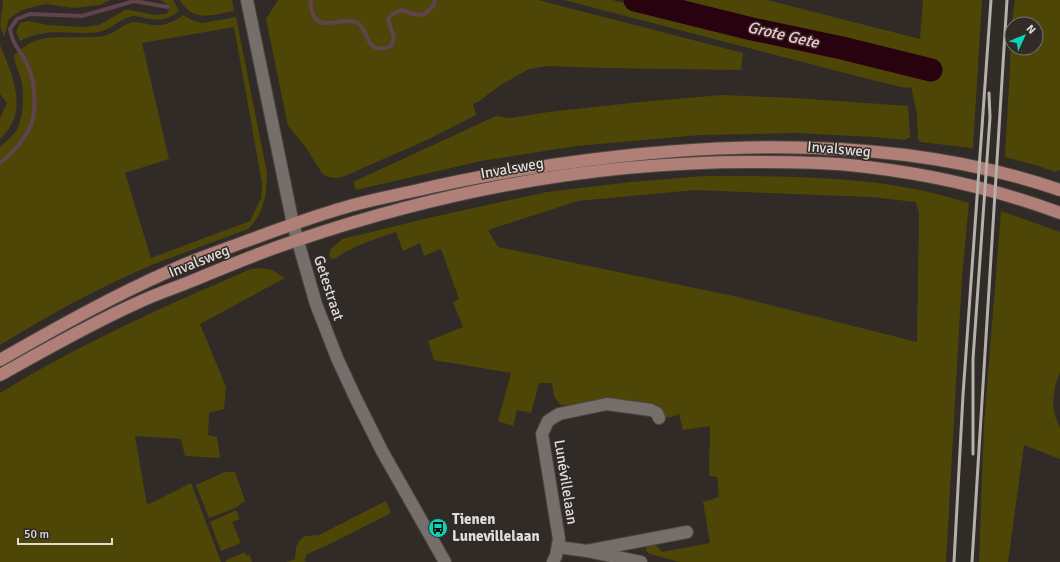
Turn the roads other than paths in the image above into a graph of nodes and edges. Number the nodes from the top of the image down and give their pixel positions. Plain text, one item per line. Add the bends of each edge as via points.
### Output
1 (247, 0) edge
2 (1060, 190) edge
3 (1060, 212) edge
4 (293, 224) junction
5 (298, 240) junction
6 (0, 360) edge
7 (0, 375) edge
8 (659, 418) dead end
9 (687, 532) dead end
10 (558, 547) junction
11 (588, 551) junction
12 (445, 562) edge
13 (553, 562) edge
14 (641, 562) edge

1 - 4 street, Getestraat
2 - 4 main road, Invalsweg via 977,167 910,155 854,149 707,148 622,155 523,169 380,198
3 - 5 main road, Invalsweg via 960,183 895,171 795,162 709,162 622,168 485,188 434,200
4 - 5 street, Getestraat
4 - 6 main road, Invalsweg via 174,269 61,325
5 - 7 main road, Invalsweg via 138,302
5 - 12 street, Getestraat via 316,304 346,379 382,451
8 - 10 street, Lunévillelaan via 658,413 651,410 607,404 559,414 548,421 542,434 559,539
9 - 11 street, Lunévillelaan
10 - 11 street, Lunévillelaan
10 - 13 street, Lunévillelaan
11 - 14 street, Lunévillelaan

